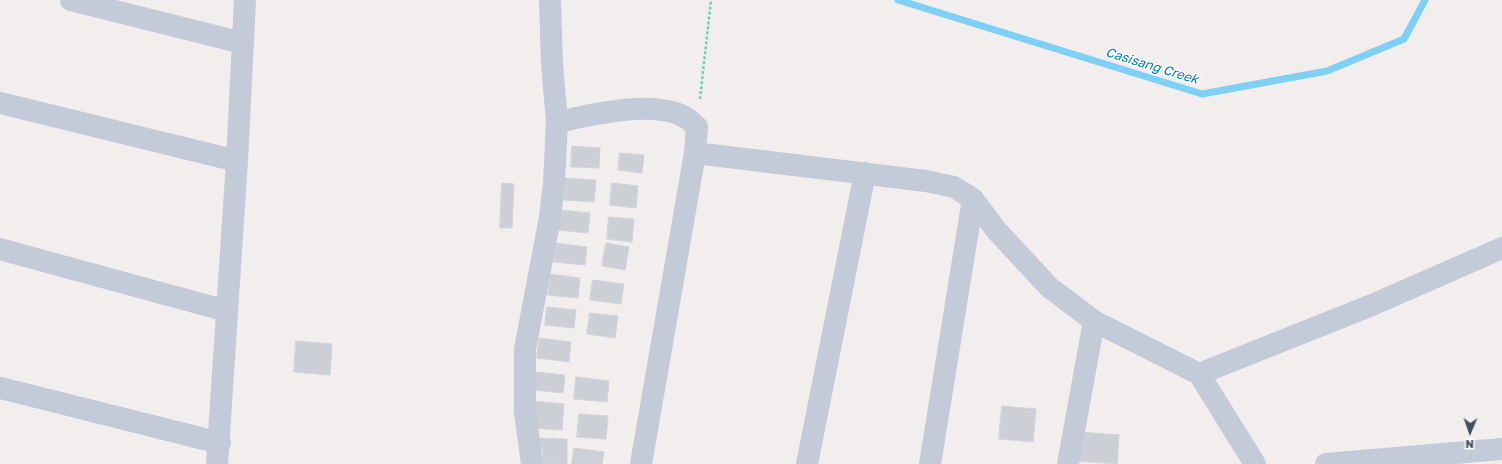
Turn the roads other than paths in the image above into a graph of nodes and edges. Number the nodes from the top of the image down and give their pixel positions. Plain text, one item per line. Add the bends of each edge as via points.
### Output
1 (71, 0) edge
2 (244, 0) edge
3 (550, 0) edge
4 (118, 6) edge
5 (243, 43) junction
6 (0, 102) edge
7 (557, 122) junction
8 (695, 153) junction
9 (237, 161) junction
10 (865, 173) junction
11 (973, 200) junction
12 (0, 248) edge
13 (1502, 248) edge
14 (227, 311) junction
15 (1094, 321) junction
16 (1198, 374) junction
17 (0, 388) edge
18 (1502, 449) edge
19 (218, 454) edge
20 (532, 464) edge
21 (641, 464) edge
22 (807, 464) edge
23 (930, 464) edge
24 (1068, 464) edge
25 (1255, 464) edge
26 (1326, 464) edge

1 - 4 street
2 - 5 street
3 - 7 street
4 - 5 street
5 - 9 street
6 - 9 street
7 - 8 street via 618,110 655,109 675,113 697,127
7 - 20 street via 550,217 525,349 525,412
8 - 10 street
8 - 21 street
9 - 14 street
10 - 11 street via 926,180 954,187
10 - 22 street
11 - 15 street via 997,231 1049,287
11 - 23 street
12 - 14 street
13 - 16 street via 1372,305
14 - 19 street
15 - 16 street
15 - 24 street
16 - 25 street
17 - 19 street
18 - 26 street

